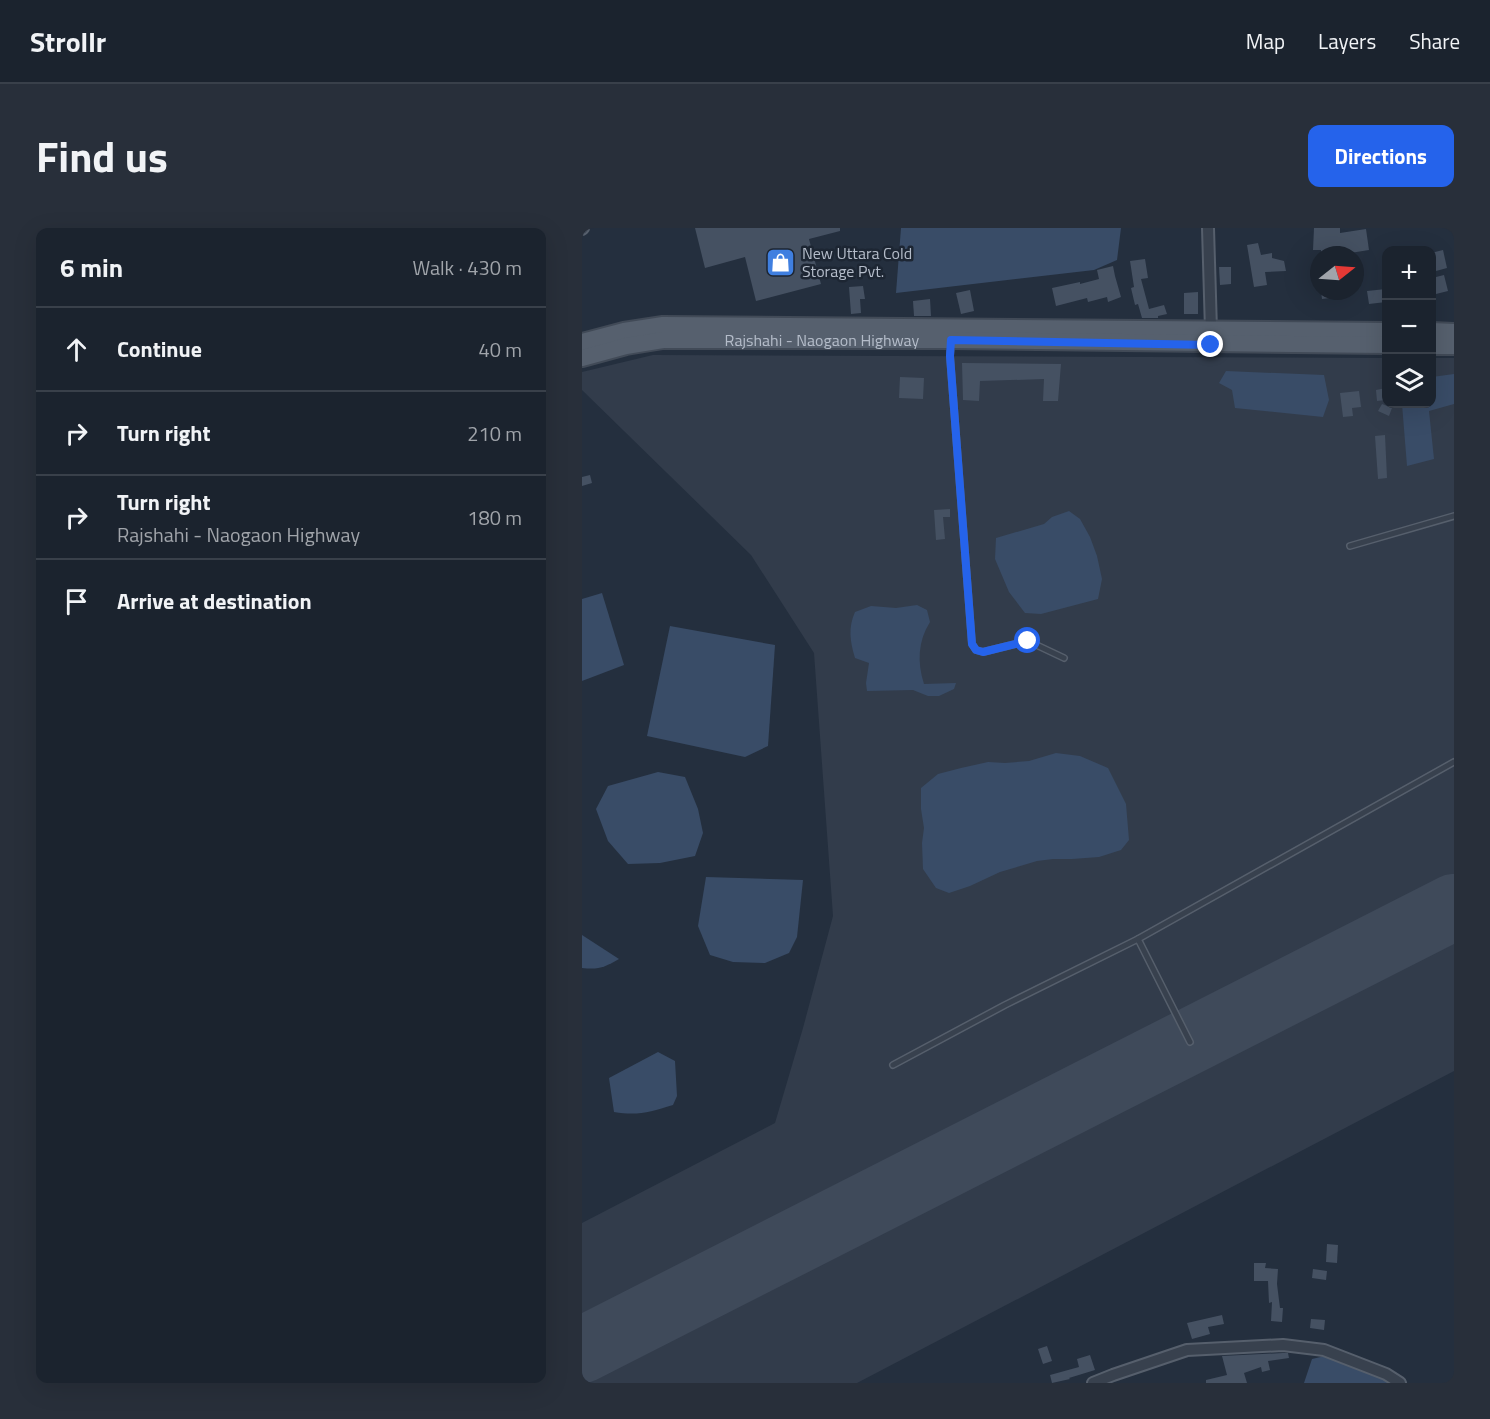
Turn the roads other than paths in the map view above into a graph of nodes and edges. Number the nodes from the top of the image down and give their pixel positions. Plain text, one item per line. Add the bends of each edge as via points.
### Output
1 (1208, 228) edge
2 (1211, 330) junction
3 (1382, 331) edge
4 (1436, 331) edge
5 (1454, 332) edge
6 (951, 340) junction
7 (582, 342) edge
8 (1382, 345) edge
9 (1436, 346) edge
10 (1454, 346) edge
11 (582, 358) edge
12 (1454, 516) edge
13 (1350, 546) dead end
14 (1064, 658) dead end
15 (1454, 762) edge
16 (1138, 939) junction
17 (1190, 1042) dead end
18 (893, 1065) dead end
19 (1093, 1383) edge
20 (1400, 1383) edge

1 - 2 street
2 - 3 main road, Rajshahi - Naogaon Highway
2 - 7 main road, Rajshahi - Naogaon Highway via 663,325
4 - 5 main road
6 - 8 main road, Rajshahi - Naogaon Highway
6 - 11 main road, Rajshahi - Naogaon Highway via 663,340
6 - 14 lane via 972,644 983,652 1028,641
9 - 10 main road
12 - 13 lane
15 - 16 lane
16 - 17 lane
16 - 18 lane
19 - 20 street via 1187,1350 1283,1345 1324,1350

